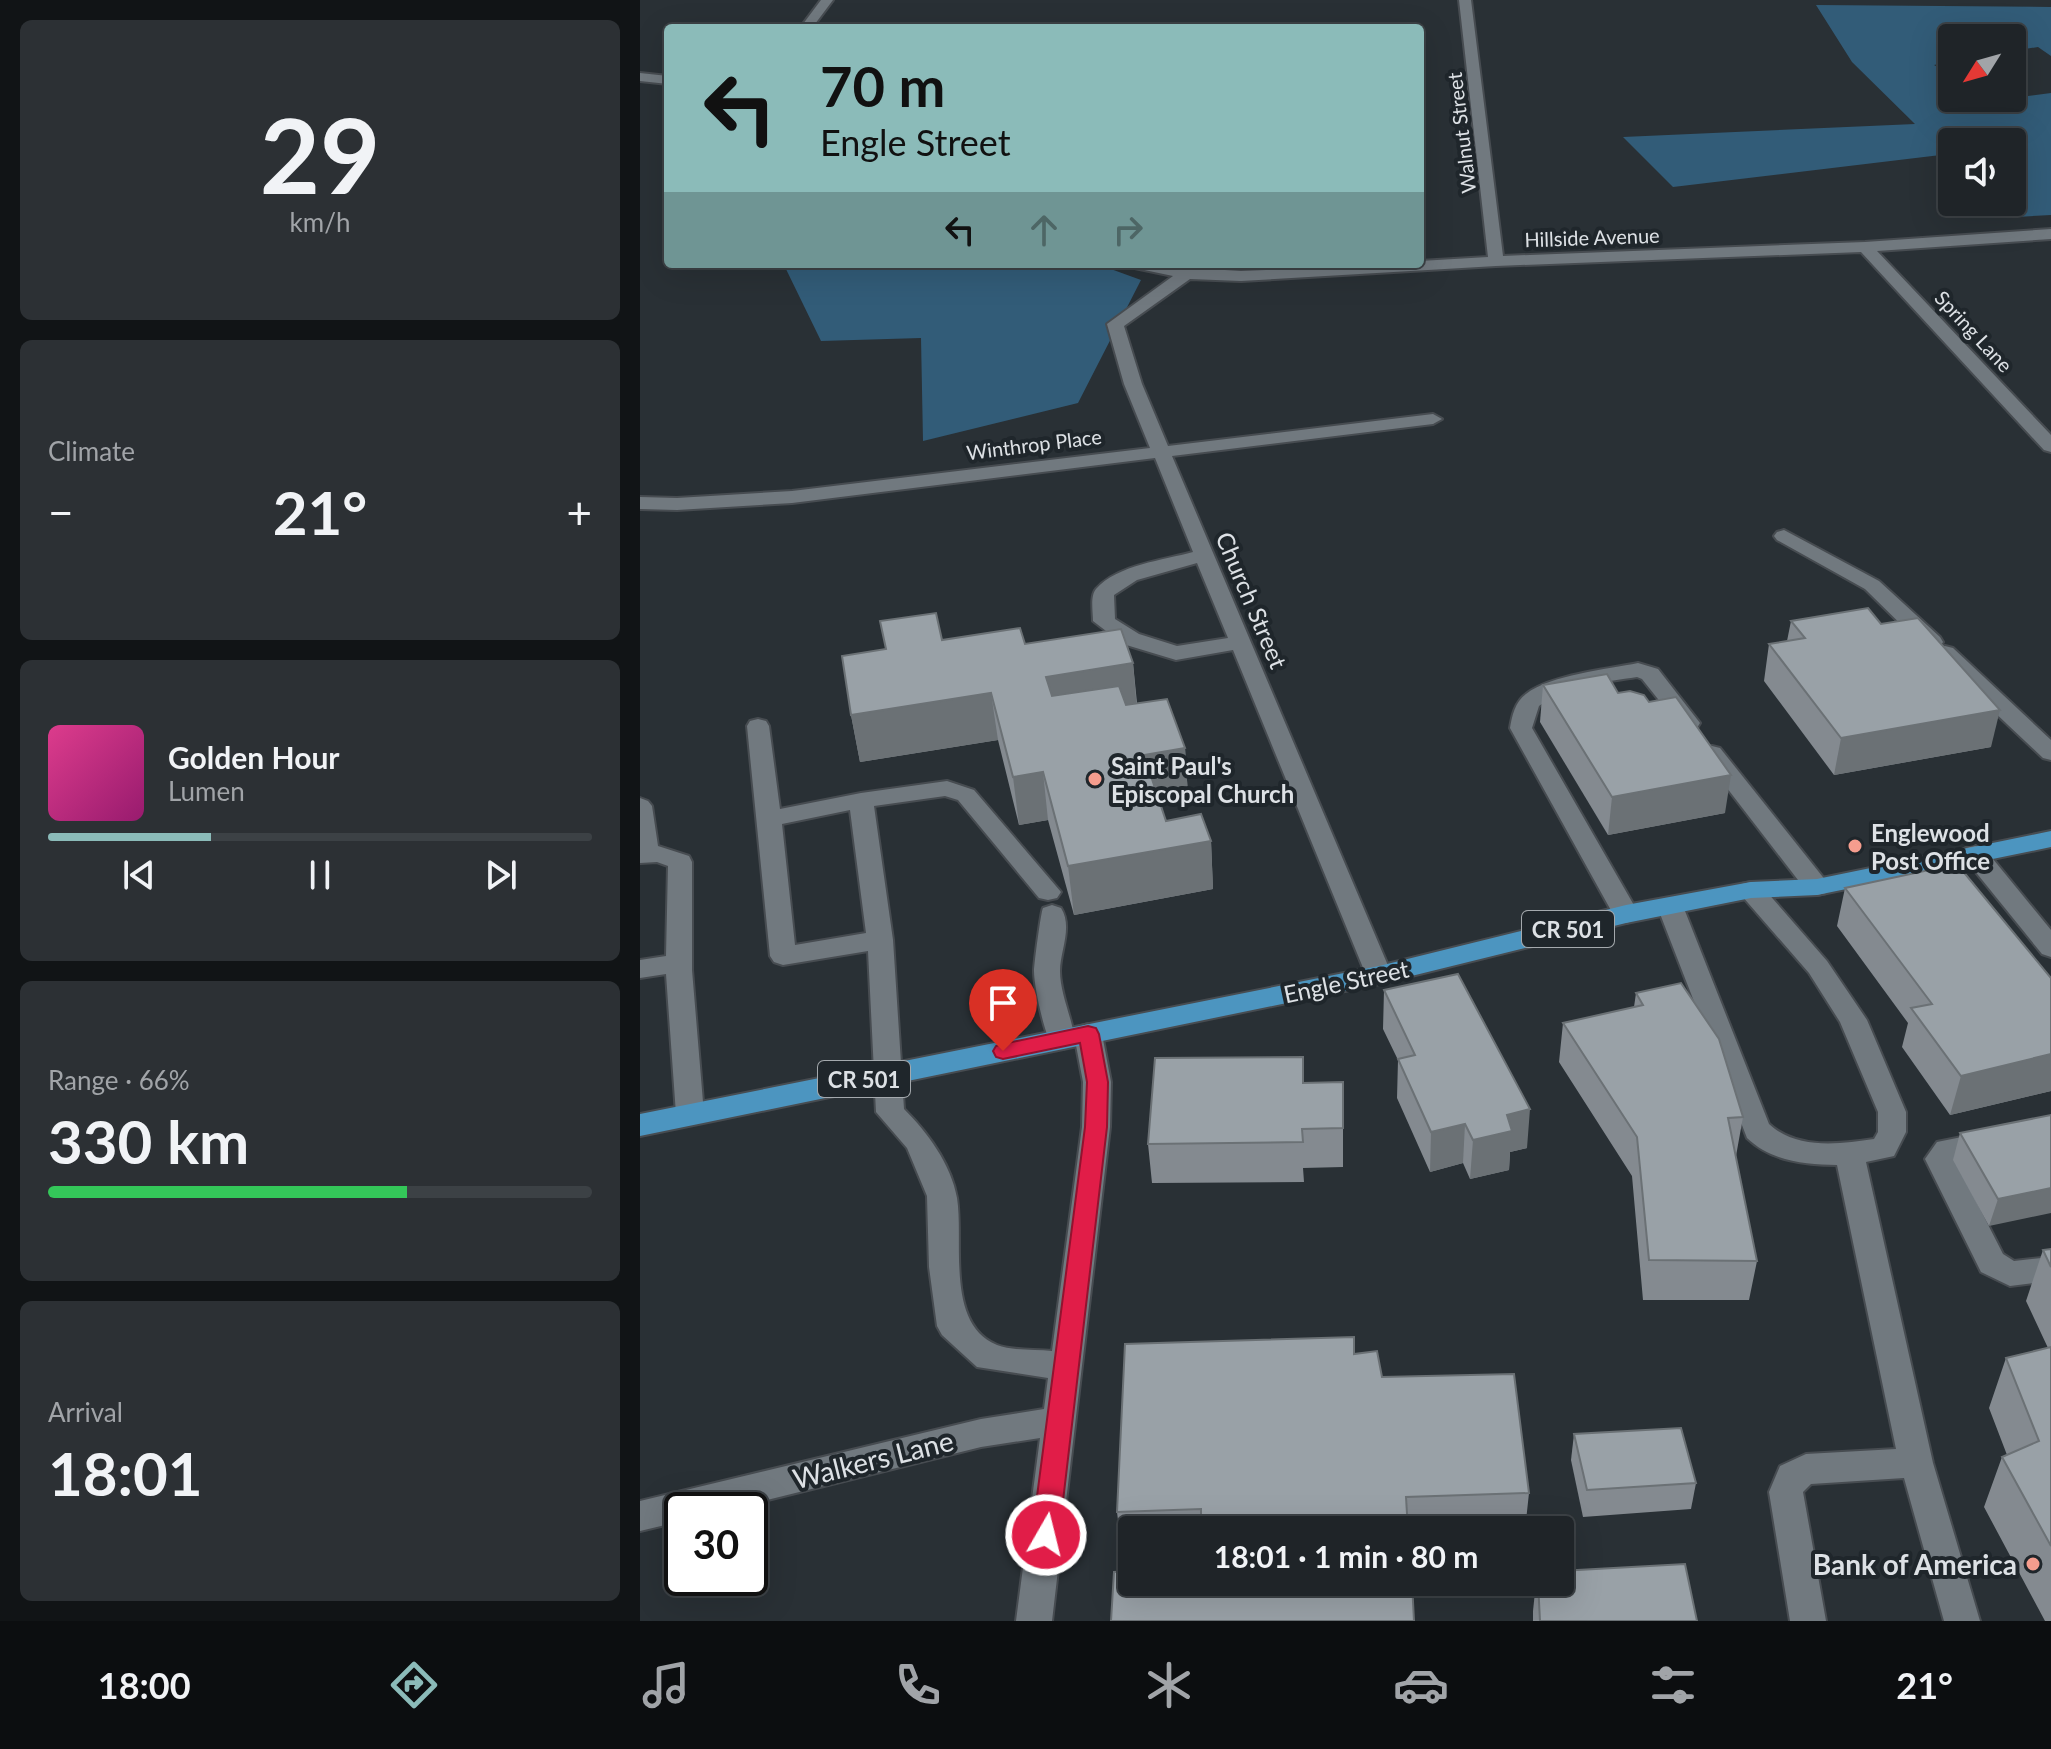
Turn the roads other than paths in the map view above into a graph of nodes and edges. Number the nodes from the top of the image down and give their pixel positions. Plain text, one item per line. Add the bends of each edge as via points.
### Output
1 (827, 0) edge
2 (1465, 0) edge
3 (809, 24) edge
4 (640, 77) edge
5 (664, 80) edge
6 (2051, 234) edge
7 (1865, 247) junction
8 (1496, 261) junction
9 (1424, 265) edge
10 (1156, 268) edge
11 (1377, 268) edge
12 (1187, 274) junction
13 (1433, 419) dead end
14 (2051, 446) edge
15 (1161, 451) junction
16 (640, 503) edge
17 (1784, 536) dead end
18 (1205, 555) junction
19 (1888, 631) edge
20 (1241, 642) junction
21 (1937, 646) junction
22 (1690, 725) edge
23 (758, 726) dead end
24 (1712, 753) edge
25 (2051, 753) edge
26 (861, 800) junction
27 (640, 806) edge
28 (769, 819) junction
29 (2051, 839) edge
30 (1975, 854) junction
31 (644, 855) edge
32 (1817, 887) junction
33 (1751, 890) junction
34 (1670, 906) junction
35 (1626, 914) junction
36 (880, 940) junction
37 (2051, 948) edge
38 (679, 963) junction
39 (640, 969) edge
40 (1379, 975) junction
41 (1075, 1036) junction
42 (887, 1074) junction
43 (690, 1114) junction
44 (640, 1125) edge
45 (2051, 1130) edge
46 (1850, 1155) junction
47 (2051, 1269) edge
48 (1068, 1367) junction
49 (1061, 1421) junction
50 (1916, 1463) junction
51 (640, 1516) edge
52 (1034, 1621) edge
53 (1808, 1621) edge
54 (1962, 1621) edge

1 - 3 street
2 - 8 street, Walnut Street
4 - 5 street
6 - 7 street, Hillside Avenue
7 - 8 street, Hillside Avenue
7 - 14 street, Spring Lane
8 - 9 street, Hillside Avenue
10 - 12 street, Hillside Avenue
11 - 12 street, Hillside Avenue
12 - 15 street, Church Street via 1115,324
13 - 15 street, Winthrop Place
15 - 16 street, Winthrop Place via 751,501
15 - 18 street, Church Street
17 - 21 street via 1872,585
18 - 20 street, Church Street
18 - 20 street via 1130,576 1104,593 1104,621 1131,639 1176,653
19 - 21 street
20 - 40 street, Church Street
21 - 25 street
22 - 35 street via 1650,674 1638,670 1534,699 1524,713 1521,728
23 - 28 street
24 - 32 street
26 - 28 street
26 - 36 street
26 - 41 street via 947,788 966,795 1050,903 1047,971
27 - 31 street
28 - 36 street via 783,956
29 - 30 main road, Engle Street / CR 501
30 - 32 main road, Engle Street / CR 501
30 - 37 street
31 - 38 street via 660,854 680,862
32 - 33 main road, Engle Street / CR 501
33 - 34 main road, Engle Street / CR 501
33 - 46 street via 1818,967 1853,1020 1892,1112 1892,1132 1884,1148
34 - 35 main road, Engle Street / CR 501
34 - 46 street via 1757,1130 1779,1148
35 - 40 main road, Engle Street / CR 501
36 - 42 street
38 - 39 street
38 - 43 street
40 - 41 main road, Engle Street / CR 501
41 - 42 main road, Engle Street / CR 501
41 - 48 street via 1097,1082 1097,1109
42 - 43 main road, Engle Street / CR 501
42 - 48 street via 890,1112 919,1142 942,1196 953,1326 988,1357
43 - 44 main road, Engle Street / CR 501
45 - 47 street via 1947,1150 1940,1159 1992,1263 2010,1274
46 - 50 street
48 - 49 street
49 - 51 street, Walkers Lane via 981,1433
49 - 52 street
50 - 53 street via 1806,1469 1792,1477 1786,1492
50 - 54 street

